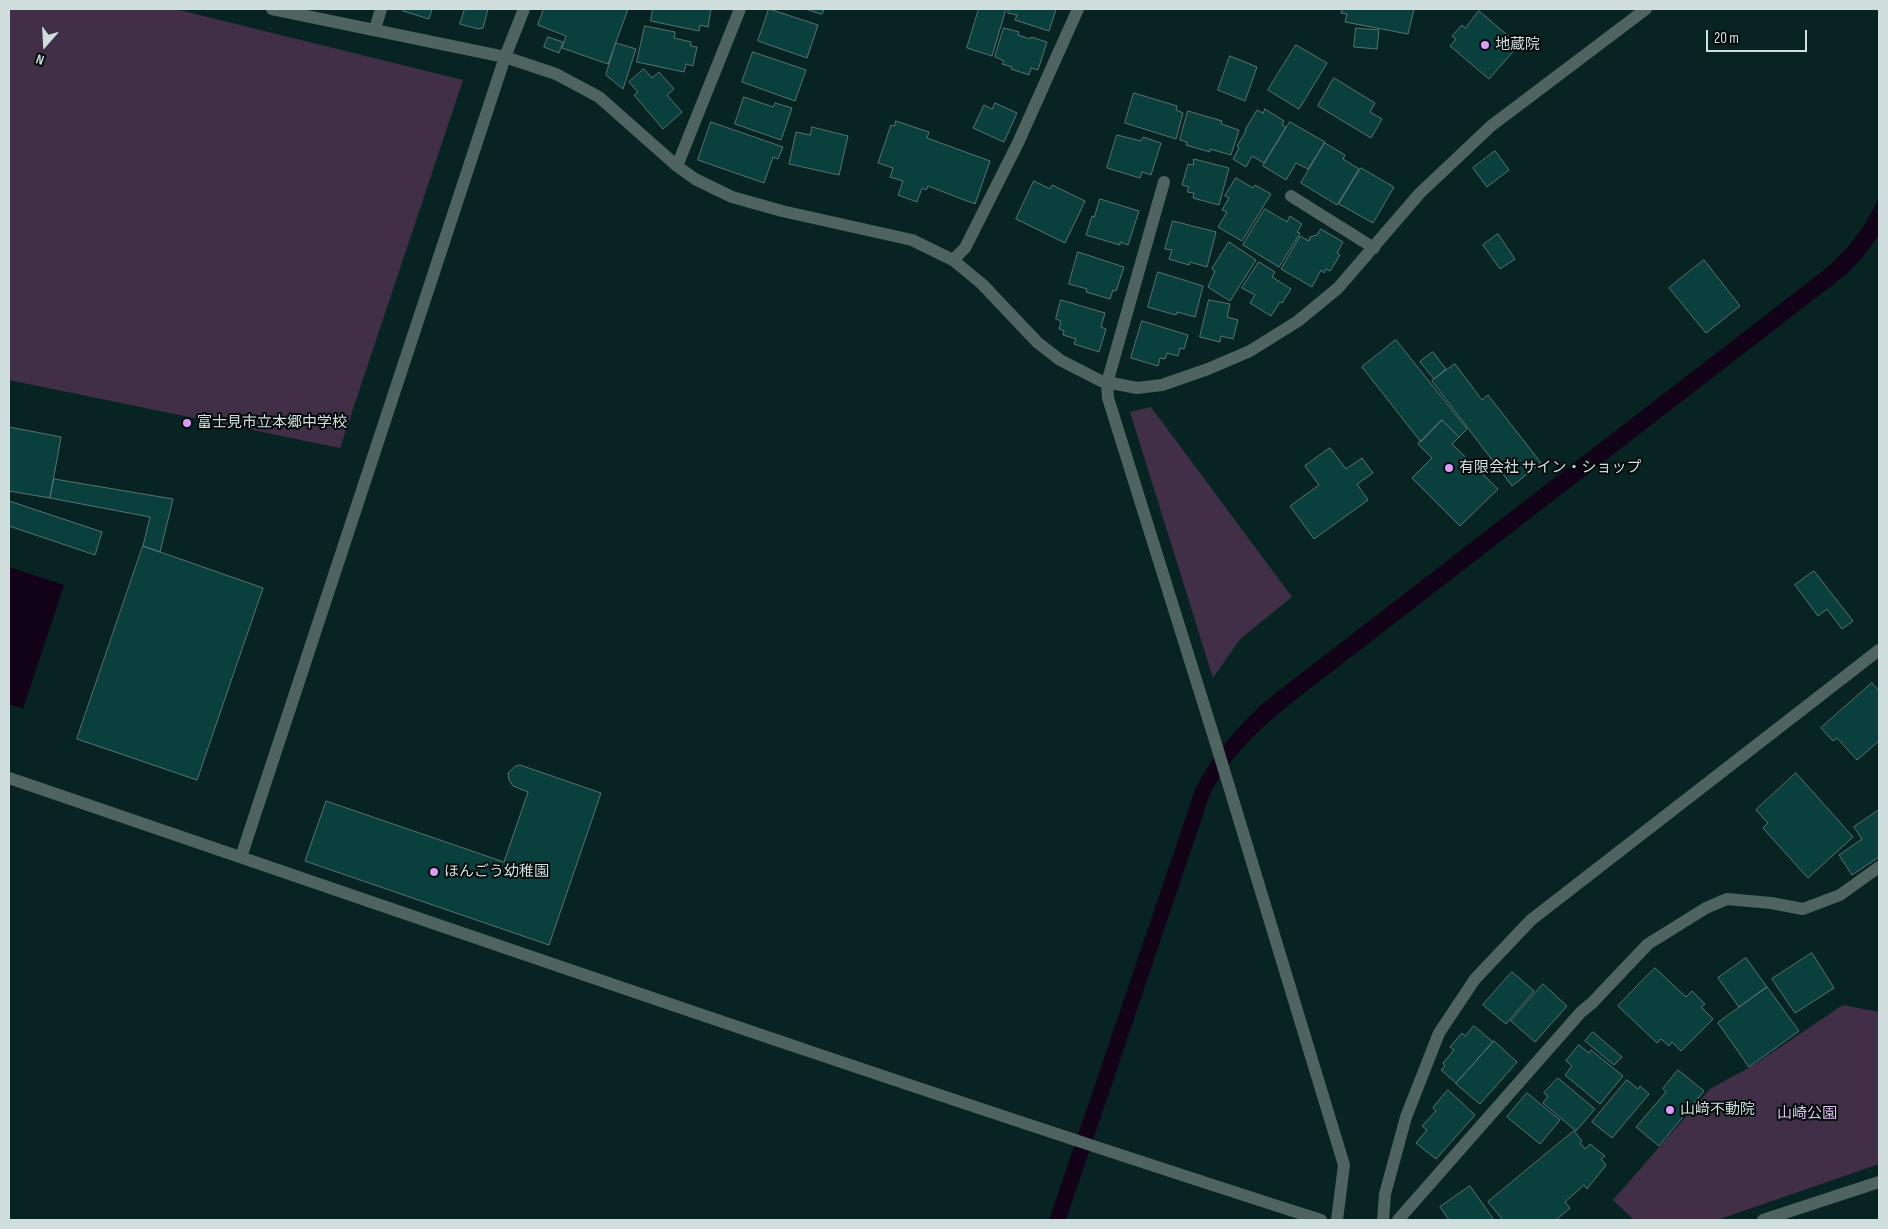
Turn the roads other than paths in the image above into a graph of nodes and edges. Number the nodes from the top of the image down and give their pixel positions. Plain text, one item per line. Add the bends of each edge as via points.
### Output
1 (272, 9) edge
2 (381, 9) edge
3 (524, 9) edge
4 (740, 9) edge
5 (1078, 9) edge
6 (1646, 9) edge
7 (375, 29) junction
8 (505, 57) junction
9 (676, 166) junction
10 (1164, 182) dead end
11 (1290, 196) dead end
12 (1374, 248) junction
13 (953, 260) junction
14 (1107, 383) junction
15 (1879, 650) edge
16 (9, 778) edge
17 (241, 857) junction
18 (1879, 867) edge
19 (1879, 1182) edge
20 (1321, 1220) edge
21 (1337, 1220) edge
22 (1383, 1220) edge
23 (1398, 1220) edge
24 (1763, 1220) edge

1 - 7 street
2 - 7 street
3 - 8 street
4 - 9 street
5 - 13 street via 1018,143 965,248
6 - 12 street via 1491,126 1420,193
7 - 8 street
8 - 9 street via 556,74 599,97
8 - 17 street
9 - 13 street via 732,197 912,240
10 - 14 street
11 - 12 street
12 - 14 street via 1338,288 1298,321 1250,351 1162,386 1137,388
13 - 14 street via 982,284 1049,352
14 - 21 street via 1108,398 1344,1165
15 - 22 street via 1531,920 1475,979 1439,1033 1406,1117 1385,1194
16 - 17 street
17 - 20 street via 1070,1139
18 - 23 street via 1840,895 1803,909 1727,899 1706,908 1648,944 1581,1012
19 - 24 street

